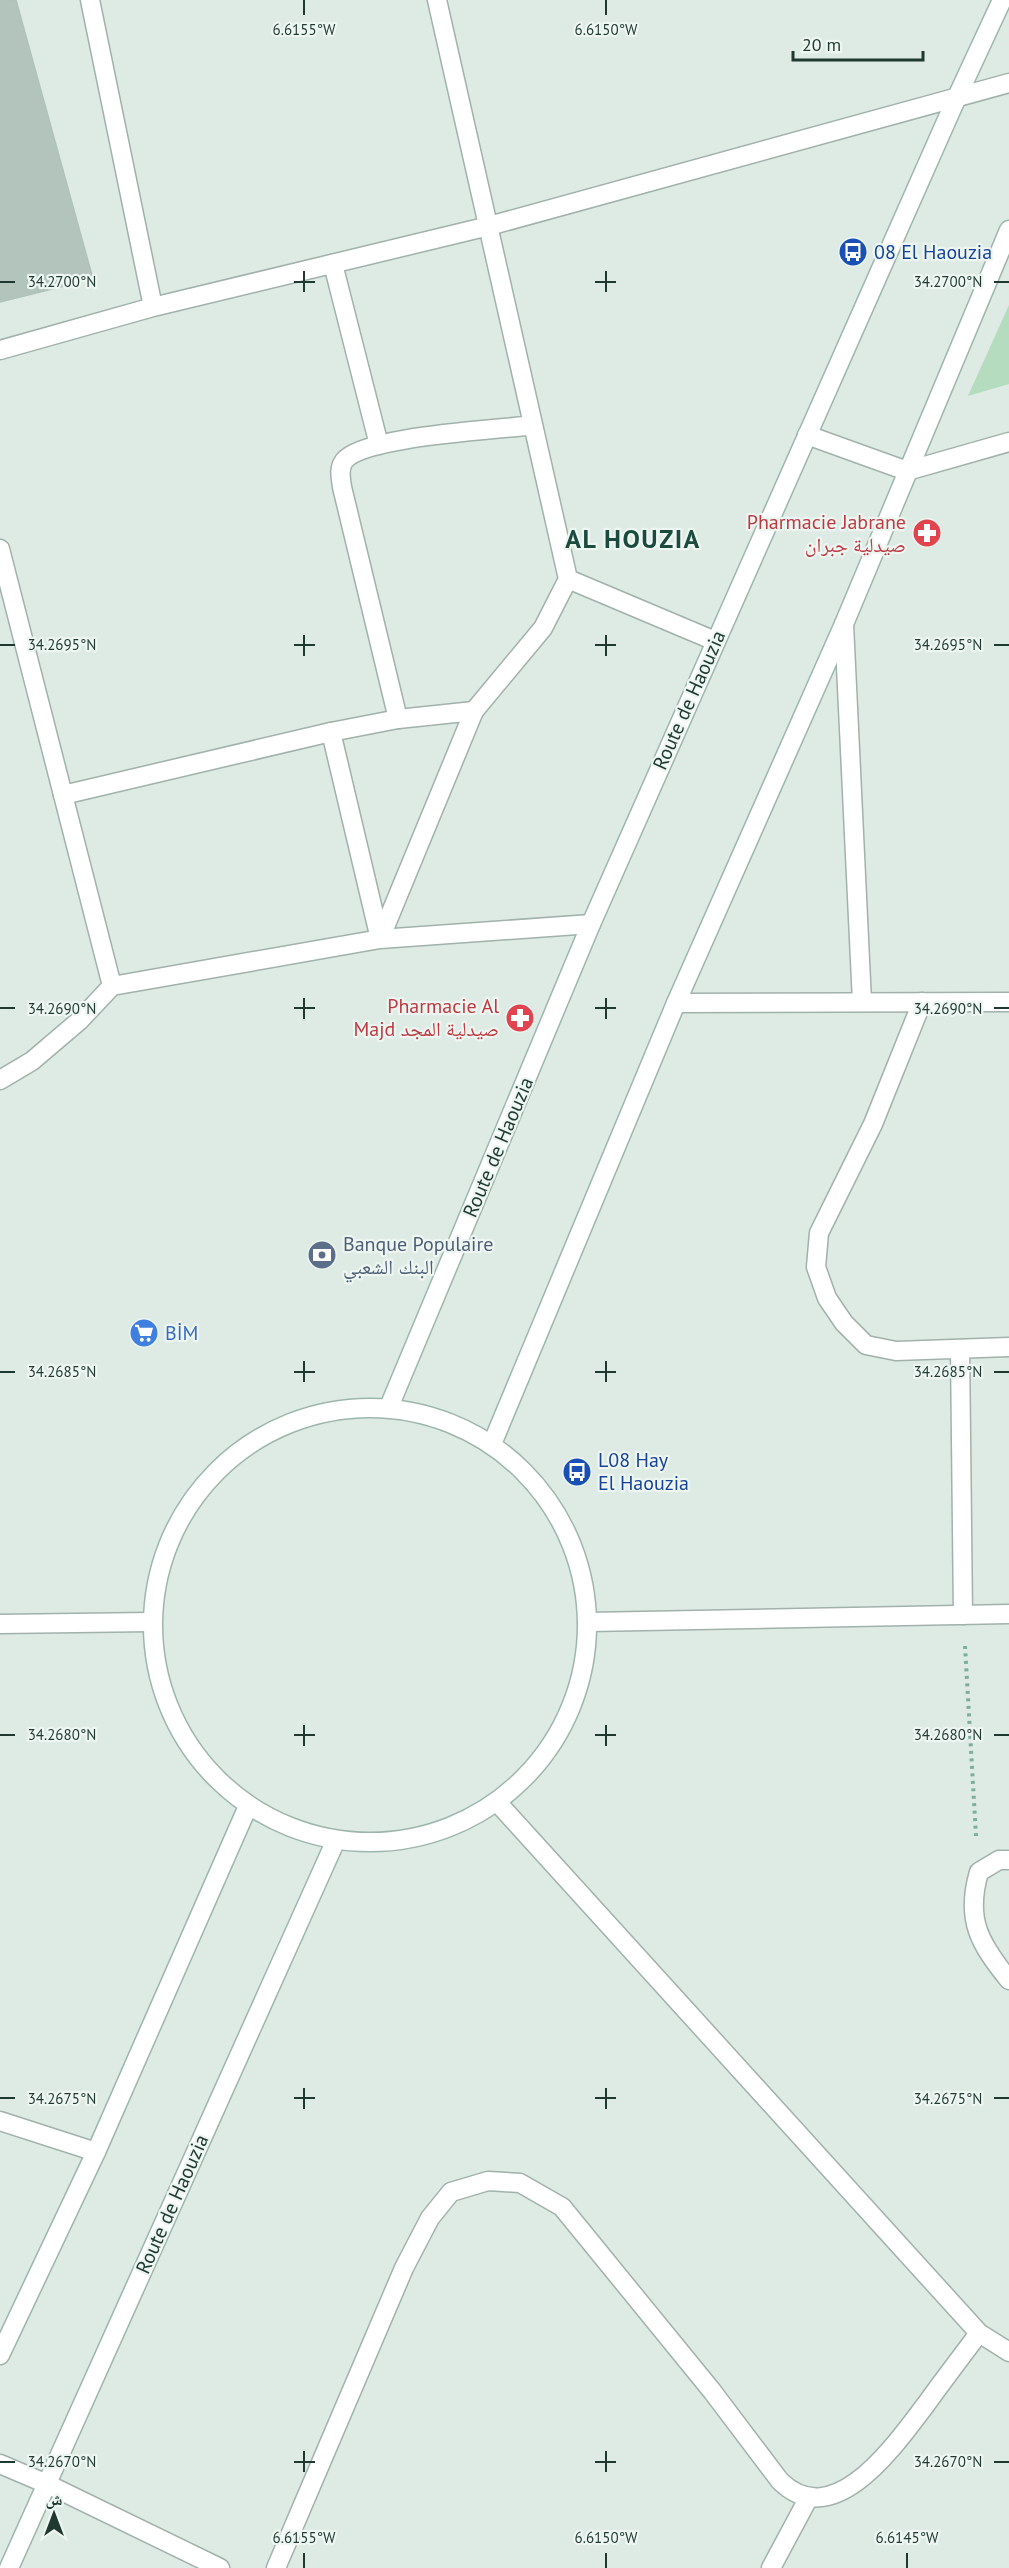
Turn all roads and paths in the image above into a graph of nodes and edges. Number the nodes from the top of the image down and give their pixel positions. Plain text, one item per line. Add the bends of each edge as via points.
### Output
1 (90, 0) edge
2 (437, 0) edge
3 (1002, 0) edge
4 (1009, 83) edge
5 (957, 97) junction
6 (489, 226) junction
7 (1009, 230) edge
8 (333, 264) junction
9 (153, 307) junction
10 (0, 350) edge
11 (533, 425) junction
12 (807, 435) junction
13 (1009, 441) edge
14 (379, 445) junction
15 (907, 471) junction
16 (0, 549) edge
17 (568, 579) junction
18 (844, 624) junction
19 (715, 641) junction
20 (474, 711) junction
21 (398, 718) junction
22 (331, 732) junction
23 (63, 795) junction
24 (591, 924) junction
25 (380, 939) junction
26 (112, 986) junction
27 (862, 1002) junction
28 (922, 1002) junction
29 (1009, 1002) edge
30 (676, 1003) junction
31 (0, 1080) edge
32 (1009, 1347) edge
33 (960, 1348) junction
34 (389, 1407) junction
35 (492, 1444) junction
36 (1009, 1614) edge
37 (963, 1615) junction
38 (151, 1622) junction
39 (589, 1623) junction
40 (0, 1624) edge
41 (497, 1802) junction
42 (248, 1806) junction
43 (336, 1840) junction
44 (1009, 1860) edge
45 (979, 1872) junction
46 (1009, 1980) edge
47 (0, 2121) edge
48 (96, 2152) junction
49 (979, 2333) junction
50 (1009, 2352) edge
51 (0, 2355) edge
52 (0, 2464) edge
53 (47, 2484) junction
54 (809, 2497) junction
55 (9, 2568) edge
56 (220, 2568) edge
57 (276, 2568) edge
58 (771, 2568) edge

1 - 9 street
2 - 6 street
3 - 5 street, Route de Haouzia
4 - 5 street
5 - 6 street
5 - 12 street, Route de Haouzia
6 - 8 street
6 - 11 street
7 - 15 street
8 - 9 street
8 - 14 street
9 - 10 street
11 - 14 street via 397,439
11 - 17 street
12 - 15 street
12 - 19 street, Route de Haouzia
13 - 15 street
14 - 21 street via 357,450 344,460 339,471
15 - 18 street
16 - 23 street
17 - 19 street
17 - 20 street via 543,628
18 - 27 street
18 - 30 street
19 - 24 street, Route de Haouzia
20 - 21 street
20 - 25 street
21 - 22 street
22 - 23 street
22 - 25 street
23 - 26 street
24 - 25 street
24 - 34 street, Route de Haouzia
25 - 26 street
26 - 31 street via 79,1021
27 - 28 street
27 - 30 street
28 - 29 street
28 - 33 street via 873,1124 819,1233 816,1267 827,1298 866,1345 896,1352
30 - 35 street
32 - 33 street
33 - 37 street
34 - 35 street via 450,1422
34 - 38 street via 330,1410 260,1436 202,1484 165,1549
35 - 39 street via 544,1492 577,1553
36 - 37 street
37 - 39 street
37 - 45 path
38 - 40 street
38 - 42 street via 162,1693 196,1756
39 - 41 street via 579,1692 547,1753
41 - 43 street via 448,1829 392,1842
41 - 49 street
42 - 43 street via 290,1827
42 - 48 street
43 - 53 street, Route de Haouzia
44 - 45 street via 999,1860
45 - 46 street via 973,1893 974,1925 986,1951
47 - 48 street
48 - 51 street
49 - 50 street
49 - 54 street via 873,2470 825,2496
52 - 53 street
53 - 55 street, Route de Haouzia
53 - 56 street
54 - 57 street via 792,2493 780,2481 562,2207 520,2183 488,2181 451,2192 430,2218 404,2268
54 - 58 street

